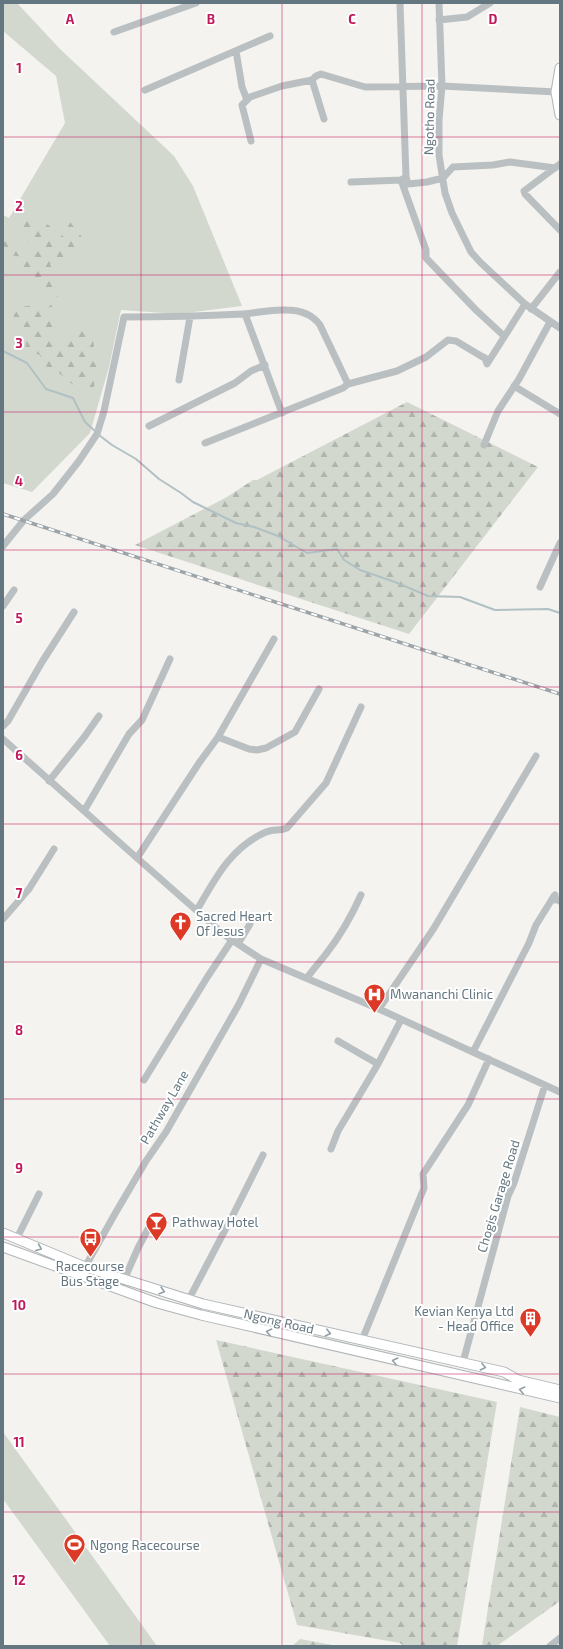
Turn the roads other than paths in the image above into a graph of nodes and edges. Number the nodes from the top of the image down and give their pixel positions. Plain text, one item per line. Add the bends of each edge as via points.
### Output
1 (196, 3) edge
2 (400, 3) edge
3 (439, 3) edge
4 (490, 3) edge
5 (439, 20) junction
6 (114, 32) dead end
7 (270, 36) dead end
8 (236, 51) junction
9 (560, 68) edge
10 (312, 80) junction
11 (442, 86) junction
12 (404, 87) junction
13 (145, 90) dead end
14 (556, 92) junction
15 (247, 100) junction
16 (560, 115) edge
17 (324, 119) dead end
18 (251, 141) dead end
19 (558, 166) edge
20 (404, 178) junction
21 (443, 178) junction
22 (351, 182) dead end
23 (560, 230) edge
24 (560, 272) edge
25 (525, 304) junction
26 (532, 309) junction
27 (245, 314) junction
28 (190, 316) junction
29 (550, 322) junction
30 (560, 328) edge
31 (504, 336) junction
32 (265, 366) junction
33 (179, 380) dead end
34 (348, 384) junction
35 (514, 386) junction
36 (282, 413) junction
37 (560, 414) edge
38 (149, 426) dead end
39 (205, 443) dead end
40 (484, 445) dead end
41 (560, 543) edge
42 (3, 546) edge
43 (540, 587) dead end
44 (14, 590) dead end
45 (3, 606) edge
46 (74, 612) dead end
47 (274, 639) dead end
48 (170, 659) dead end
49 (319, 688) dead end
50 (361, 707) dead end
51 (99, 716) dead end
52 (3, 726) edge
53 (218, 737) junction
54 (4, 743) edge
55 (536, 756) dead end
56 (49, 780) junction
57 (84, 811) junction
58 (54, 849) dead end
59 (137, 858) junction
60 (361, 895) dead end
61 (560, 901) edge
62 (197, 910) junction
63 (3, 920) edge
64 (250, 924) dead end
65 (235, 942) junction
66 (261, 959) junction
67 (308, 978) junction
68 (380, 1009) junction
69 (401, 1020) junction
70 (338, 1041) dead end
71 (473, 1052) junction
72 (489, 1059) junction
73 (378, 1064) junction
74 (144, 1080) dead end
75 (545, 1085) junction
76 (560, 1092) edge
77 (330, 1149) dead end
78 (263, 1154) dead end
79 (39, 1194) dead end
80 (148, 1229) dead end
81 (3, 1233) edge
82 (17, 1238) junction
83 (3, 1247) edge
84 (86, 1267) junction
85 (124, 1280) junction
86 (189, 1299) junction
87 (362, 1340) junction
88 (462, 1362) junction
89 (560, 1390) edge
90 (560, 1398) edge
91 (560, 1638) edge
92 (550, 1646) edge

1 - 6 street
2 - 12 street
3 - 5 street, Ngotho Road
4 - 5 street via 466,17
5 - 11 street, Ngotho Road
7 - 8 street
8 - 13 street
8 - 15 street via 242,87
9 - 14 main road
10 - 12 street via 321,74 365,87
10 - 15 street via 282,86
10 - 17 street
11 - 12 street
11 - 14 street
11 - 21 street, Ngotho Road via 438,138
12 - 20 street
14 - 16 main road
15 - 18 street via 242,105
19 - 21 street via 510,162 454,167
19 - 23 street via 524,191
20 - 21 street via 408,184
20 - 22 street
20 - 31 street via 426,250 426,258
21 - 25 street, Ngotho Road via 452,213 471,252
24 - 26 street
25 - 26 street, Ngotho Road
25 - 31 street
26 - 29 street, Ngotho Road
27 - 28 street
27 - 32 street
27 - 34 street via 286,310 314,317
28 - 33 street
28 - 42 street via 123,317 97,434 53,494 24,520
29 - 30 street, Ngotho Road
29 - 35 street
31 - 34 street via 487,364 482,356 456,341 448,340 426,357 397,371
32 - 36 street
32 - 38 street
34 - 36 street
35 - 37 street
35 - 40 street via 498,411
36 - 39 street
41 - 43 street
44 - 45 street
46 - 52 street
47 - 53 street
48 - 57 street via 142,720 129,734
49 - 53 street via 295,732 266,748 249,749
50 - 62 street via 329,778 320,791 287,828 264,833 233,854
51 - 56 street via 86,736
53 - 59 street
54 - 56 street
55 - 68 street via 434,928
56 - 57 street
57 - 59 street
58 - 63 street via 29,889
59 - 62 street
60 - 67 street via 356,908
61 - 71 street via 556,898 554,900 554,896 536,925
62 - 65 street
64 - 65 street
65 - 66 street
65 - 74 street via 208,976
66 - 67 street
66 - 84 street, Pathway Lane via 239,1004
67 - 68 street
68 - 69 street
69 - 71 street
69 - 73 street
70 - 73 street
71 - 72 street
72 - 75 street
72 - 87 street via 468,1105 423,1174 424,1188
73 - 77 street
75 - 76 street
75 - 88 street, Chogis Garage Road via 508,1196
78 - 86 street
79 - 82 street
80 - 85 street
81 - 82 main road, Ngong Road
82 -> 84 main road, Ngong Road
90 -> 83 main road, Ngong Road via 201,1315 157,1303
84 - 85 main road, Ngong Road
85 -> 86 main road, Ngong Road
86 -> 87 main road, Ngong Road
87 - 88 main road, Ngong Road
88 -> 89 main road, Ngong Road
91 - 92 street

